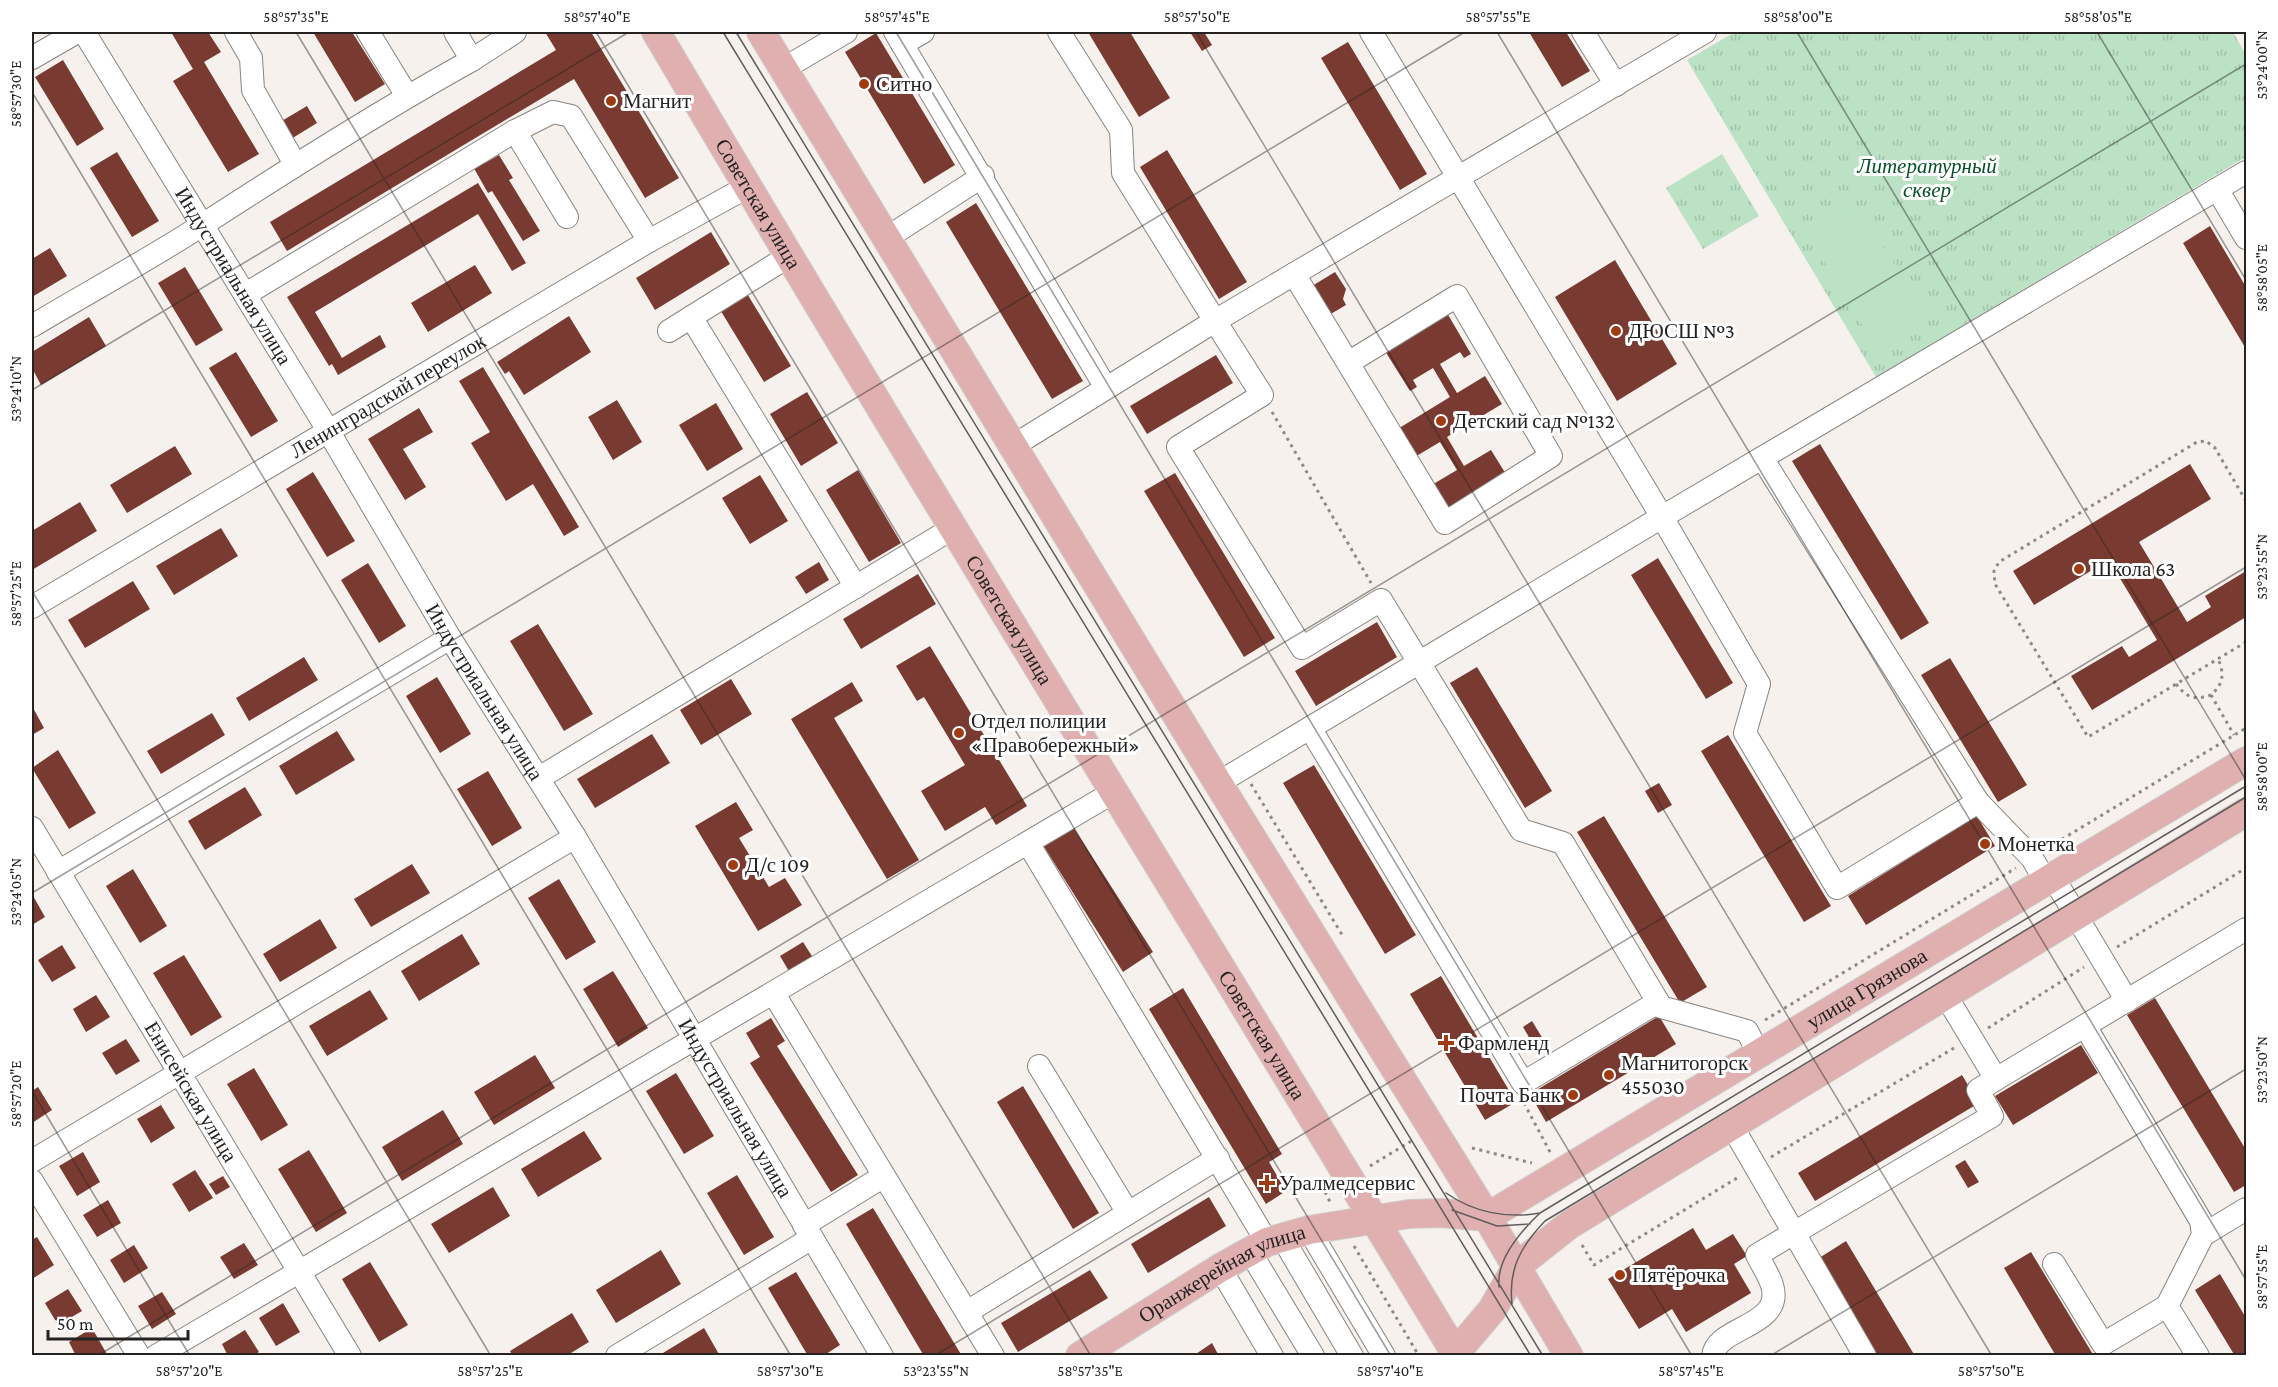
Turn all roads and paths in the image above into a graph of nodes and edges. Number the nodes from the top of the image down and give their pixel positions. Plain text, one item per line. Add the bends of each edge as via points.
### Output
1 (78, 32) edge
2 (84, 32) edge
3 (236, 32) edge
4 (368, 32) edge
5 (455, 32) edge
6 (515, 32) edge
7 (656, 32) edge
8 (761, 32) edge
9 (846, 32) edge
10 (923, 32) edge
11 (1059, 32) edge
12 (1371, 32) edge
13 (1583, 32) edge
14 (1705, 32) edge
15 (899, 38) edge
16 (32, 58) edge
17 (472, 60) junction
18 (783, 69) junction
19 (1616, 85) junction
20 (407, 96) junction
21 (515, 131) junction
22 (295, 164) junction
23 (2247, 172) edge
24 (982, 176) junction
25 (1458, 176) junction
26 (747, 187) junction
27 (2217, 189) junction
28 (567, 217) dead end
29 (204, 224) junction
30 (2247, 238) edge
31 (885, 239) junction
32 (650, 241) junction
33 (789, 256) junction
34 (1294, 274) junction
35 (246, 294) junction
36 (691, 317) junction
37 (1215, 321) junction
38 (32, 326) edge
39 (669, 331) dead end
40 (1348, 363) junction
41 (1106, 388) junction
42 (1262, 395) junction
43 (329, 432) junction
44 (1013, 446) junction
45 (1762, 458) junction
46 (2247, 501) edge
47 (1662, 517) junction
48 (953, 528) junction
49 (856, 587) junction
50 (1381, 600) junction
51 (32, 607) edge
52 (450, 638) junction
53 (2247, 642) edge
54 (2218, 659) junction
55 (1418, 663) junction
56 (2176, 684) junction
57 (2211, 696) junction
58 (1310, 728) junction
59 (2234, 735) dead end
60 (2247, 761) edge
61 (1230, 776) junction
62 (539, 778) junction
63 (1112, 793) junction
64 (1978, 802) junction
65 (2247, 812) edge
66 (32, 828) edge
67 (575, 837) junction
68 (1028, 843) junction
69 (58, 872) junction
70 (2049, 879) junction
71 (2076, 916) junction
72 (2247, 929) edge
73 (1344, 938) dead end
74 (774, 994) junction
75 (1946, 996) junction
76 (2127, 1001) junction
77 (1658, 1002) junction
78 (2085, 1026) junction
79 (694, 1038) junction
80 (1759, 1054) junction
81 (1039, 1066) dead end
82 (177, 1072) junction
83 (1996, 1080) junction
84 (1523, 1083) junction
85 (1732, 1126) junction
86 (1418, 1138) dead end
87 (1470, 1147) dead end
88 (1550, 1152) dead end
89 (1218, 1158) junction
90 (32, 1161) edge
91 (1532, 1163) dead end
92 (1362, 1170) dead end
93 (884, 1176) junction
94 (32, 1181) edge
95 (1325, 1192) dead end
96 (2247, 1209) edge
97 (1128, 1213) junction
98 (1487, 1217) junction
99 (1376, 1220) junction
100 (1341, 1224) junction
101 (808, 1232) junction
102 (1794, 1233) junction
103 (2203, 1235) junction
104 (1277, 1240) junction
105 (2054, 1264) dead end
106 (1517, 1266) junction
107 (1220, 1268) junction
108 (298, 1273) junction
109 (2167, 1306) junction
110 (967, 1312) junction
111 (1460, 1349) edge
112 (2106, 1350) edge
113 (139, 1356) edge
114 (156, 1356) edge
115 (350, 1356) edge
116 (617, 1356) edge
117 (882, 1356) edge
118 (993, 1356) edge
119 (1080, 1356) edge
120 (1272, 1356) edge
121 (1313, 1356) edge
122 (1352, 1356) edge
123 (1384, 1356) edge
124 (1419, 1356) edge
125 (1569, 1356) edge
126 (1713, 1356) edge
127 (1865, 1356) edge
128 (2198, 1356) edge

1 - 16 street
2 - 29 street, Индустриальная улица
3 - 22 street via 251,58 253,90
4 - 20 street
5 - 17 street
6 - 17 street
7 - 26 main road, Советская улица
8 - 18 main road
9 - 18 street
10 - 15 street
11 - 37 street via 1121,130 1123,173
12 - 25 street
13 - 19 street
14 - 19 street
15 - 24 street
17 - 20 street
18 - 31 main road
19 - 25 street
20 - 22 street
21 - 28 street
21 - 32 street via 553,112 571,116
21 - 35 street
22 - 29 street
23 - 27 street
24 - 31 street
24 - 41 street
25 - 34 street
25 - 47 street
26 - 32 street, Ленинградский переулок
26 - 33 main road, Советская улица
27 - 30 street
27 - 45 street
29 - 35 street, Индустриальная улица
29 - 38 street
31 - 44 main road
32 - 43 street, Ленинградский переулок
33 - 36 street
33 - 48 main road, Советская улица
34 - 37 street
34 - 40 street
35 - 43 street, Индустриальная улица
36 - 39 street
36 - 49 street
37 - 41 street
37 - 42 street
40 - 40 street via 1445,523 1551,456 1457,296
41 - 44 street
42 - 50 path
42 - 50 street via 1178,447 1302,648
43 - 51 street, Ленинградский переулок
43 - 52 street, Индустриальная улица
44 - 61 main road
45 - 47 street
45 - 64 street
46 - 56 path via 2215,448 2206,441 2197,442 1999,562 1994,571 1995,584 2088,737
47 - 55 street
47 - 64 street via 1759,684 1745,733 1837,888
48 - 49 street
48 - 63 main road, Советская улица
49 - 62 street
50 - 55 street
52 - 62 street, Индустриальная улица
52 - 69 street
53 - 54 path
54 - 56 path
54 - 57 path via 2222,681
55 - 58 street
55 - 77 street via 1521,830 1563,843
56 - 57 path via 2192,698
57 - 59 path
58 - 61 street
58 - 84 street
60 - 70 main road, улица Грязнова
61 - 73 path
61 - 98 main road
62 - 67 street, Индустриальная улица
63 - 68 street
63 - 99 main road, Советская улица
64 - 70 street
65 - 71 main road
66 - 69 street, Енисейская улица
67 - 79 street, Индустриальная улица
67 - 82 street
68 - 74 street
68 - 89 street
69 - 82 street, Енисейская улица
70 - 71 street
70 - 80 main road, улица Грязнова
71 - 75 main road
71 - 76 street
72 - 76 street
74 - 79 street
74 - 93 street
75 - 83 street
75 - 85 main road
76 - 78 street
77 - 80 street via 1661,1007 1747,1031
77 - 84 street
78 - 83 street
78 - 103 street via 2201,1221
79 - 101 street, Индустриальная улица
79 - 108 street
80 - 98 main road, улица Грязнова
81 - 97 street
82 - 90 street
82 - 108 street, Енисейская улица
83 - 102 street via 1978,1090 1992,1116
84 - 88 path via 1522,1098
85 - 102 street
85 - 106 main road via 1569,1225
86 - 92 path
87 - 91 path
89 - 97 street
89 - 104 street
93 - 101 street
93 - 110 street
94 - 113 street
95 - 100 path
96 - 103 street
97 - 110 street
98 - 99 main road via 1441,1213
98 - 106 main road
99 - 100 main road, Оранжерейная улица
99 - 111 main road, Советская улица
100 - 104 main road, Оранжерейная улица
100 - 124 path
101 - 116 street
101 - 117 street, Индустриальная улица
102 - 126 street via 1757,1255 1773,1286 1773,1300 1766,1314 1717,1344
102 - 127 street
103 - 109 street
104 - 107 main road, Оранжерейная улица
104 - 121 street
104 - 122 street
104 - 123 street
105 - 112 street
106 - 111 main road via 1492,1310
106 - 125 main road
107 - 119 main road, Оранжерейная улица
107 - 120 street
108 - 114 street
108 - 115 street, Енисейская улица
109 - 112 street
109 - 128 street
110 - 118 street

